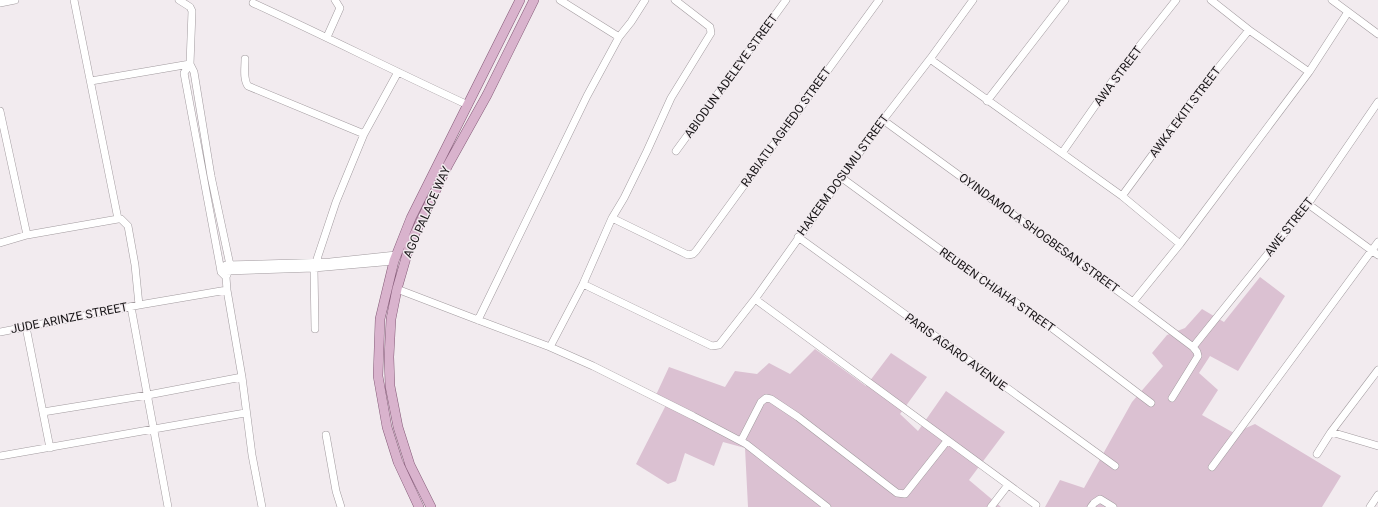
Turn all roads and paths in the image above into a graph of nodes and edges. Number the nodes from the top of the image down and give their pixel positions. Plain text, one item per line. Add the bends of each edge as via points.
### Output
1 (16, 0) edge
2 (74, 0) edge
3 (179, 0) edge
4 (335, 0) edge
5 (520, 0) edge
6 (534, 0) edge
7 (560, 0) edge
8 (644, 0) edge
9 (675, 0) edge
10 (879, 0) edge
11 (973, 0) edge
12 (1065, 0) edge
13 (1176, 0) edge
14 (1211, 0) edge
15 (1332, 0) edge
16 (783, 1) edge
17 (0, 3) edge
18 (253, 3) dead end
19 (1348, 12) junction
20 (1249, 30) junction
21 (1378, 34) edge
22 (327, 37) junction
23 (619, 37) junction
24 (245, 59) dead end
25 (930, 59) junction
26 (190, 64) junction
27 (398, 72) junction
28 (1309, 72) junction
29 (91, 81) junction
30 (988, 101) junction
31 (1378, 102) edge
32 (468, 105) junction
33 (0, 111) edge
34 (883, 120) junction
35 (364, 134) junction
36 (676, 151) dead end
37 (1062, 153) junction
38 (842, 178) junction
39 (1122, 196) junction
40 (1308, 204) junction
41 (612, 218) junction
42 (118, 219) junction
43 (27, 235) junction
44 (798, 237) junction
45 (1378, 242) edge
46 (0, 243) edge
47 (1180, 244) junction
48 (1372, 250) junction
49 (1378, 254) edge
50 (395, 258) junction
51 (315, 265) junction
52 (225, 270) junction
53 (583, 284) junction
54 (397, 289) junction
55 (227, 290) junction
56 (754, 299) junction
57 (1134, 302) junction
58 (135, 306) junction
59 (478, 320) junction
60 (26, 327) junction
61 (315, 329) dead end
62 (0, 332) edge
63 (550, 347) junction
64 (1193, 347) junction
65 (1378, 370) edge
66 (242, 377) junction
67 (148, 395) junction
68 (1172, 398) dead end
69 (1151, 403) dead end
70 (43, 412) junction
71 (245, 414) junction
72 (154, 429) junction
73 (1331, 432) junction
74 (326, 435) dead end
75 (741, 441) junction
76 (947, 441) junction
77 (1378, 446) edge
78 (50, 448) junction
79 (1317, 454) dead end
80 (0, 456) edge
81 (1115, 466) dead end
82 (1212, 468) dead end
83 (1008, 485) junction
84 (1378, 496) edge
85 (1036, 505) dead end
86 (168, 507) edge
87 (262, 507) edge
88 (340, 507) edge
89 (419, 507) edge
90 (431, 507) edge
91 (827, 507) edge
92 (991, 507) edge
93 (1091, 507) edge
94 (1113, 507) edge
95 (1370, 507) edge

1 - 17 street
2 - 29 street
3 - 26 street via 192,11
4 - 22 street via 340,8
5 - 32 main road, AGO PALACE WAY
6 - 54 main road, AGO PALACE WAY via 410,244
7 - 23 street
8 - 23 street
9 - 41 street via 710,27 711,33 671,98 647,152
10 - 41 street, RABIATU AGHEDO STREET via 693,254 688,255
11 - 25 street, HAKEEM DOSUMU STREET
12 - 30 street
13 - 37 street, AWA STREET via 1118,73
14 - 20 street
15 - 19 street
16 - 36 street, ABIODUN ADELEYE STREET
18 - 22 street
19 - 21 street
19 - 28 street
20 - 28 street
20 - 39 street, AWKA EKITI STREET via 1201,89
22 - 27 street
23 - 59 street via 583,103
24 - 35 street via 248,86
25 - 30 street
25 - 34 street, HAKEEM DOSUMU STREET
26 - 29 street
26 - 52 street via 194,72 212,176
27 - 32 street
27 - 35 street
28 - 47 street
29 - 42 street
30 - 37 street
31 - 40 street, AWE STREET
32 - 50 main road, AGO PALACE WAY via 411,218
33 - 43 street
34 - 38 street, HAKEEM DOSUMU STREET
34 - 57 street, OYINDAMOLA SHOGBESAN STREET
35 - 51 street via 336,202
37 - 39 street
38 - 44 street, HAKEEM DOSUMU STREET
38 - 69 street, REUBEN CHIAHA STREET via 1044,322
39 - 47 street
40 - 48 street
40 - 64 street, AWE STREET
41 - 53 street
42 - 43 street
42 - 58 street via 122,219 128,226 135,265
43 - 46 street
44 - 56 street, HAKEEM DOSUMU STREET
44 - 81 street, PARIS AGARO AVENUE
45 - 48 street
47 - 57 street
48 - 49 street
48 - 82 street
50 - 51 street
50 - 89 main road, AGO PALACE WAY via 380,319 378,376 387,427 398,462
51 - 52 street
51 - 61 street
52 - 55 street
53 - 56 street, HAKEEM DOSUMU STREET via 712,346 719,345
53 - 63 street
54 - 59 street
54 - 90 main road, AGO PALACE WAY via 391,319 390,386 398,427 410,465
55 - 58 street, JUDE ARINZE STREET
55 - 66 street
56 - 76 street
57 - 64 street, OYINDAMOLA SHOGBESAN STREET
58 - 60 street, JUDE ARINZE STREET
58 - 67 street
59 - 63 street
60 - 62 street, JUDE ARINZE STREET
60 - 70 street
63 - 75 street
64 - 68 street via 1198,356
65 - 73 street
66 - 67 street
66 - 71 street
67 - 70 street
67 - 72 street
70 - 78 street
71 - 72 street
71 - 87 street
72 - 78 street
72 - 86 street
73 - 77 street
73 - 79 street
74 - 88 street
75 - 76 street via 761,402 766,398 798,417 901,494 905,494
75 - 91 street
76 - 83 street
78 - 80 street
83 - 85 street
83 - 92 street
84 - 95 street
93 - 94 street via 1100,499

